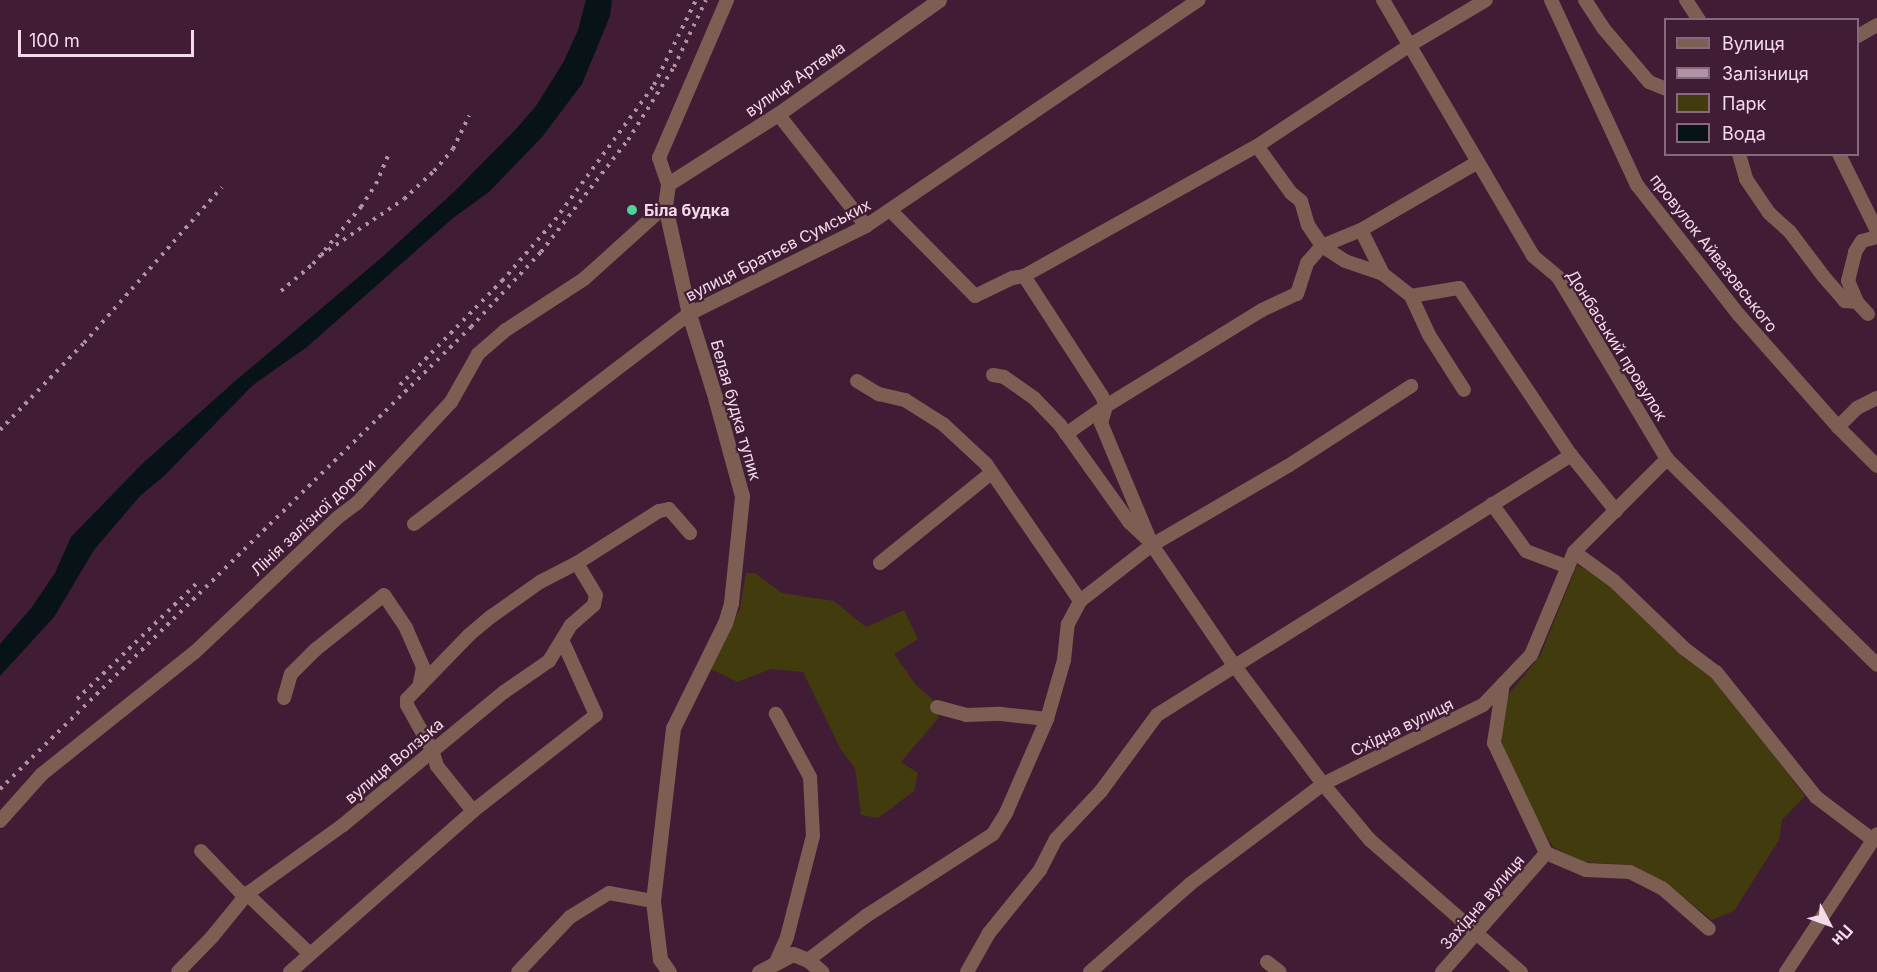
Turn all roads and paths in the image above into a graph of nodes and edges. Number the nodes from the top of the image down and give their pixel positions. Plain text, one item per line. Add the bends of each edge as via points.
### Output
1 (727, 0) edge
2 (939, 0) edge
3 (1198, 0) edge
4 (1383, 0) edge
5 (1486, 0) edge
6 (1551, 0) edge
7 (1585, 0) edge
8 (1686, 0) edge
9 (1698, 18) edge
10 (1877, 25) edge
11 (1859, 35) edge
12 (1410, 45) junction
13 (1664, 89) edge
14 (778, 114) junction
15 (1257, 146) junction
16 (1740, 156) edge
17 (1840, 156) edge
18 (1478, 162) junction
19 (668, 184) junction
20 (665, 206) junction
21 (890, 210) junction
22 (866, 226) junction
23 (1361, 230) junction
24 (1877, 231) edge
25 (1877, 237) edge
26 (1322, 246) junction
27 (1383, 274) junction
28 (1024, 276) junction
29 (1411, 296) junction
30 (1857, 302) junction
31 (689, 314) junction
32 (1868, 314) dead end
33 (993, 375) dead end
34 (857, 381) dead end
35 (1411, 386) dead end
36 (1464, 390) dead end
37 (1877, 398) edge
38 (1106, 406) junction
39 (1838, 427) junction
40 (1066, 434) junction
41 (1571, 455) junction
42 (1668, 459) junction
43 (1877, 466) edge
44 (992, 473) junction
45 (1492, 504) junction
46 (1616, 512) junction
47 (414, 524) dead end
48 (690, 533) dead end
49 (1152, 545) junction
50 (1574, 552) junction
51 (577, 563) junction
52 (880, 563) dead end
53 (1568, 567) junction
54 (1080, 601) junction
55 (563, 642) junction
56 (1234, 665) junction
57 (1877, 665) edge
58 (1503, 684) junction
59 (418, 690) junction
60 (284, 698) dead end
61 (937, 707) dead end
62 (776, 714) dead end
63 (1047, 719) junction
64 (432, 750) junction
65 (1323, 784) junction
66 (473, 811) junction
67 (0, 821) edge
68 (1875, 837) edge
69 (201, 851) dead end
70 (1546, 853) junction
71 (247, 894) junction
72 (653, 901) junction
73 (1709, 929) dead end
74 (1478, 933) junction
75 (309, 953) junction
76 (808, 960) junction
77 (776, 962) junction
78 (1267, 962) dead end
79 (659, 965) edge
80 (178, 972) edge
81 (290, 972) edge
82 (518, 972) edge
83 (669, 972) edge
84 (759, 972) edge
85 (822, 972) edge
86 (967, 972) edge
87 (1090, 972) edge
88 (1280, 972) edge
89 (1442, 972) edge
90 (1521, 972) edge
91 (1786, 972) edge

1 - 19 street via 659,158
2 - 14 street, вулиця Артема
3 - 21 street, вулиця Братьєв Сумських
4 - 12 street, Донбаський провулок
5 - 12 street
6 - 39 street, провулок Айвазовського via 1637,184 1739,315
7 - 13 street via 1603,28 1650,82
8 - 9 street
10 - 11 street
12 - 15 street
12 - 18 street, Донбаський провулок
14 - 19 street, вулиця Артема
14 - 22 street
15 - 26 street via 1301,201 1308,225
15 - 28 street
16 - 30 street via 1746,180 1769,213 1790,232 1845,301
17 - 24 street
18 - 23 street
18 - 42 street, Донбаський провулок via 1533,256 1558,277
19 - 20 street, Белая будка тупик
20 - 31 street, Белая будка тупик
20 - 67 street, Лінія залізної дороги via 584,279 506,330 478,354 451,402 357,503 195,652 42,774
21 - 22 street, вулиця Братьєв Сумських
21 - 28 street via 975,296
22 - 31 street, вулиця Братьєв Сумських
23 - 26 street
23 - 27 street
25 - 30 street via 1862,241 1855,252 1848,281
26 - 27 street via 1345,261
26 - 38 street via 1307,263 1297,294 1262,310
27 - 29 street
28 - 38 street
29 - 36 street via 1429,335
29 - 41 street via 1459,288
30 - 32 street
31 - 47 street, вулиця Братьєв Сумських
31 - 72 street, Белая будка тупик via 742,496 732,596 725,623 673,728
33 - 40 street via 1034,398
34 - 44 street via 879,394 905,400 943,424
35 - 49 street via 1288,466
37 - 39 street via 1857,408
38 - 40 street
38 - 49 street via 1101,423
39 - 43 street, провулок Айвазовського
40 - 49 street via 1130,523
41 - 45 street
41 - 46 street
42 - 46 street, Східна вулиця
42 - 57 street, Донбаський провулок
44 - 52 street
44 - 54 street
45 - 53 street via 1526,551
45 - 56 street
46 - 50 street, Східна вулиця
48 - 51 street via 669,509 659,511
49 - 54 street
49 - 56 street
50 - 53 street, Східна вулиця
50 - 68 street via 1614,581 1685,649 1716,672 1816,797
51 - 55 street, вулиця Волзька via 596,595 594,605 571,625
51 - 59 street via 540,582 492,616
53 - 58 street, Східна вулиця via 1531,655
54 - 63 street via 1068,624 1064,660
55 - 64 street, вулиця Волзька via 549,661
55 - 66 street via 596,715
56 - 65 street
56 - 86 street via 1157,715 1101,791 1056,839 1040,870 989,933
58 - 65 street, Східна вулиця via 1483,705
58 - 70 street, Західна вулиця via 1494,742
59 - 60 street via 423,667 406,628 384,595 291,674
59 - 64 street via 407,699 407,705
61 - 63 street via 966,715
62 - 77 street via 810,777 813,836 787,937
63 - 76 street via 993,834 866,916
64 - 66 street via 437,766
64 - 71 street, вулиця Волзька via 344,825
65 - 74 street via 1370,840
65 - 87 street, Східна вулиця via 1190,884
66 - 75 street
68 - 91 street
69 - 71 street via 240,892
70 - 73 street, Західна вулиця via 1587,870 1630,872 1662,888
70 - 74 street, Західна вулиця
71 - 75 street
71 - 80 street, вулиця Волзька
72 - 79 street, Белая будка тупик
72 - 82 street via 609,893 570,916
74 - 89 street, Західна вулиця
74 - 90 street
75 - 81 street
76 - 77 street via 793,954
76 - 85 street
77 - 84 street
78 - 88 street
79 - 83 street

